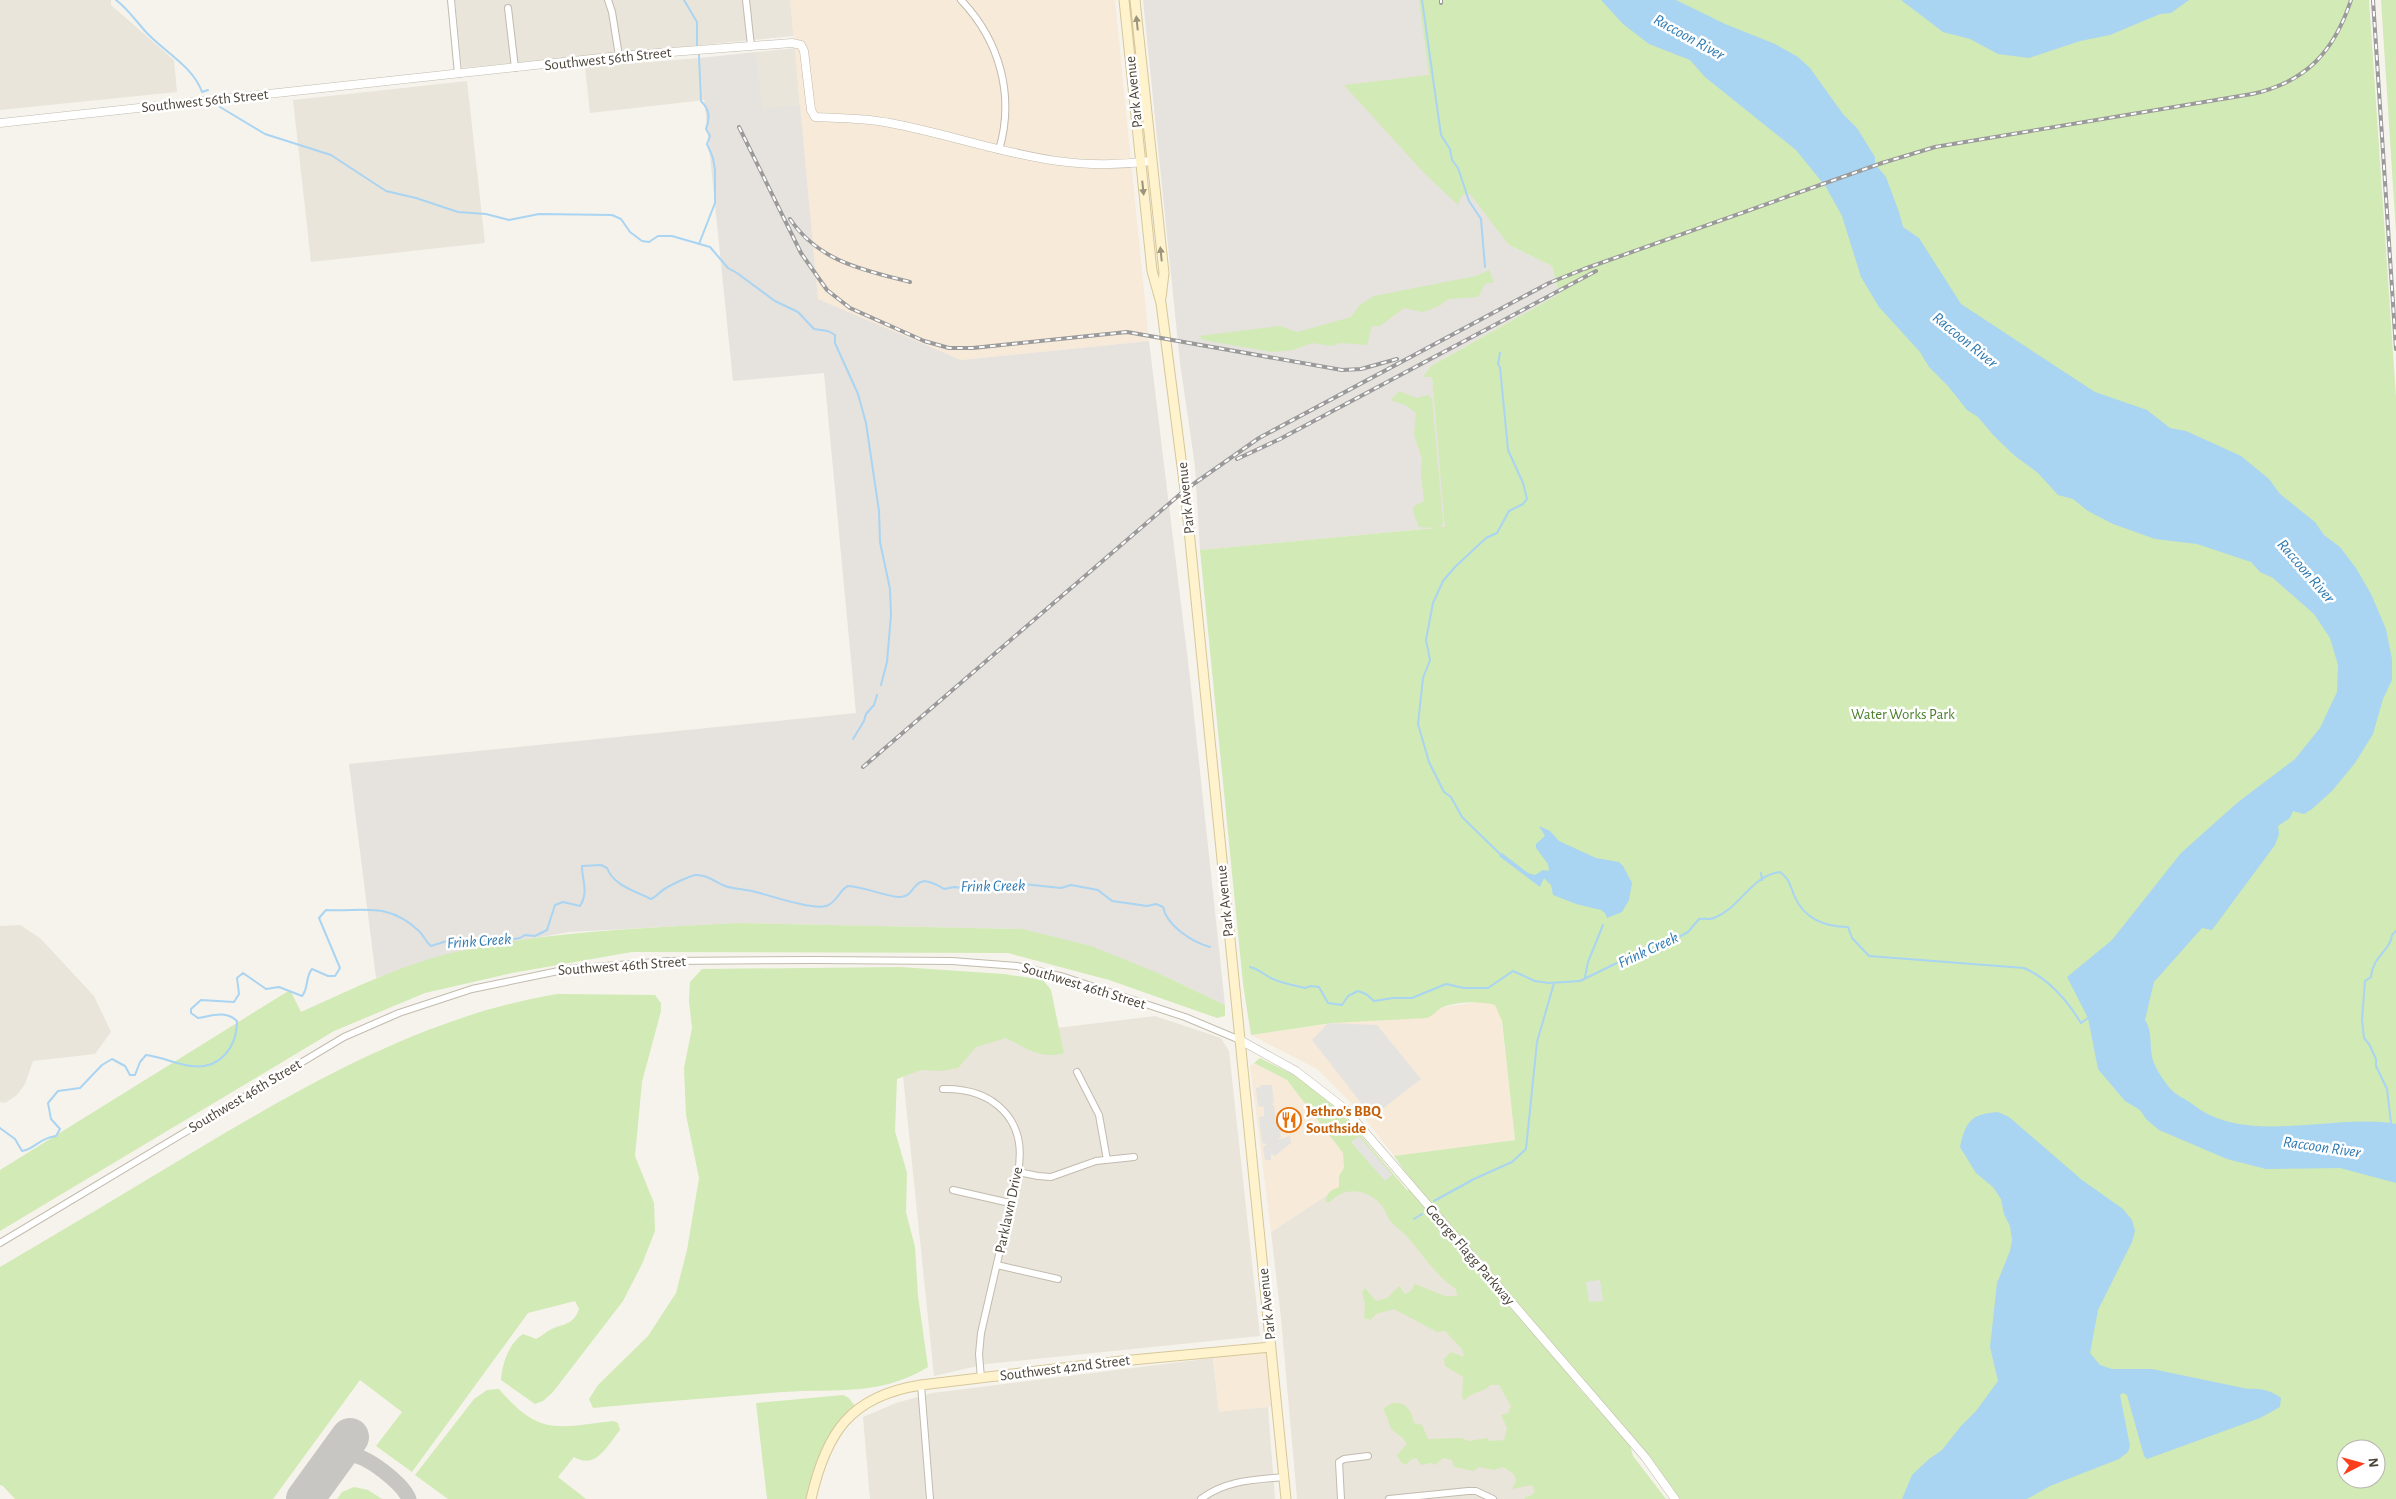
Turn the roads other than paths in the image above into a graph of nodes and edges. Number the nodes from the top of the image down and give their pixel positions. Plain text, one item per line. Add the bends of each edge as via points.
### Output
1 (451, 0) edge
2 (608, 0) edge
3 (746, 0) edge
4 (962, 0) edge
5 (1124, 0) edge
6 (1135, 0) edge
7 (508, 8) dead end
8 (751, 46) junction
9 (619, 56) junction
10 (515, 68) junction
11 (458, 74) junction
12 (0, 123) edge
13 (999, 150) junction
14 (1151, 161) junction
15 (1141, 162) junction
16 (1160, 303) junction
17 (1240, 1040) junction
18 (1077, 1072) dead end
19 (943, 1089) dead end
20 (1134, 1157) dead end
21 (1107, 1160) junction
22 (1018, 1172) junction
23 (953, 1190) dead end
24 (1010, 1203) junction
25 (0, 1243) edge
26 (997, 1265) junction
27 (1058, 1279) dead end
28 (1271, 1347) junction
29 (981, 1378) junction
30 (921, 1385) junction
31 (1368, 1456) dead end
32 (1284, 1476) junction
33 (811, 1499) edge
34 (930, 1499) edge
35 (1200, 1499) edge
36 (1286, 1499) edge
37 (1341, 1499) edge
38 (1389, 1499) edge
39 (1493, 1499) edge
40 (1675, 1499) edge

1 - 11 street
2 - 9 street
3 - 8 street
4 - 13 street via 988,36 1003,76 1006,117
5 - 15 main road, Park Avenue
14 -> 6 main road, Park Avenue
7 - 10 street
8 - 9 street, Southwest 56th Street
8 - 13 street, Southwest 56th Street via 792,43 801,46 811,110 815,117 889,122
9 - 10 street, Southwest 56th Street
10 - 11 street, Southwest 56th Street
11 - 12 street, Southwest 56th Street
13 - 15 street, Southwest 56th Street via 1065,163 1108,166
14 - 15 street, Southwest 56th Street
16 -> 14 main road, Park Avenue via 1164,273
15 -> 16 main road, Park Avenue via 1152,271
16 - 17 main road, Park Avenue via 1185,490
17 - 25 street, Southwest 46th Street via 1185,1017 1064,977 1017,966 952,961 668,961 568,969 504,980 440,998 344,1037
17 - 28 main road, Park Avenue
17 - 40 street, George Flagg Parkway via 1296,1071 1345,1109 1639,1449
18 - 21 street via 1099,1115
19 - 22 street, Parklawn Drive via 962,1089 980,1094 1002,1108 1017,1136 1020,1150
20 - 21 street
21 - 22 street via 1051,1176
22 - 24 street, Parklawn Drive
23 - 24 street
24 - 26 street, Parklawn Drive
26 - 27 street
26 - 29 street, Parklawn Drive via 980,1344
28 - 29 main road, Southwest 42nd Street
28 - 32 main road, Park Avenue
29 - 30 main road, Southwest 42nd Street
30 - 33 main road, Southwest 42nd Street via 889,1392 864,1405 843,1424 825,1450
30 - 34 street
31 - 37 street via 1339,1462
32 - 35 street via 1239,1481
32 - 36 main road, Park Avenue
38 - 39 street via 1476,1491

